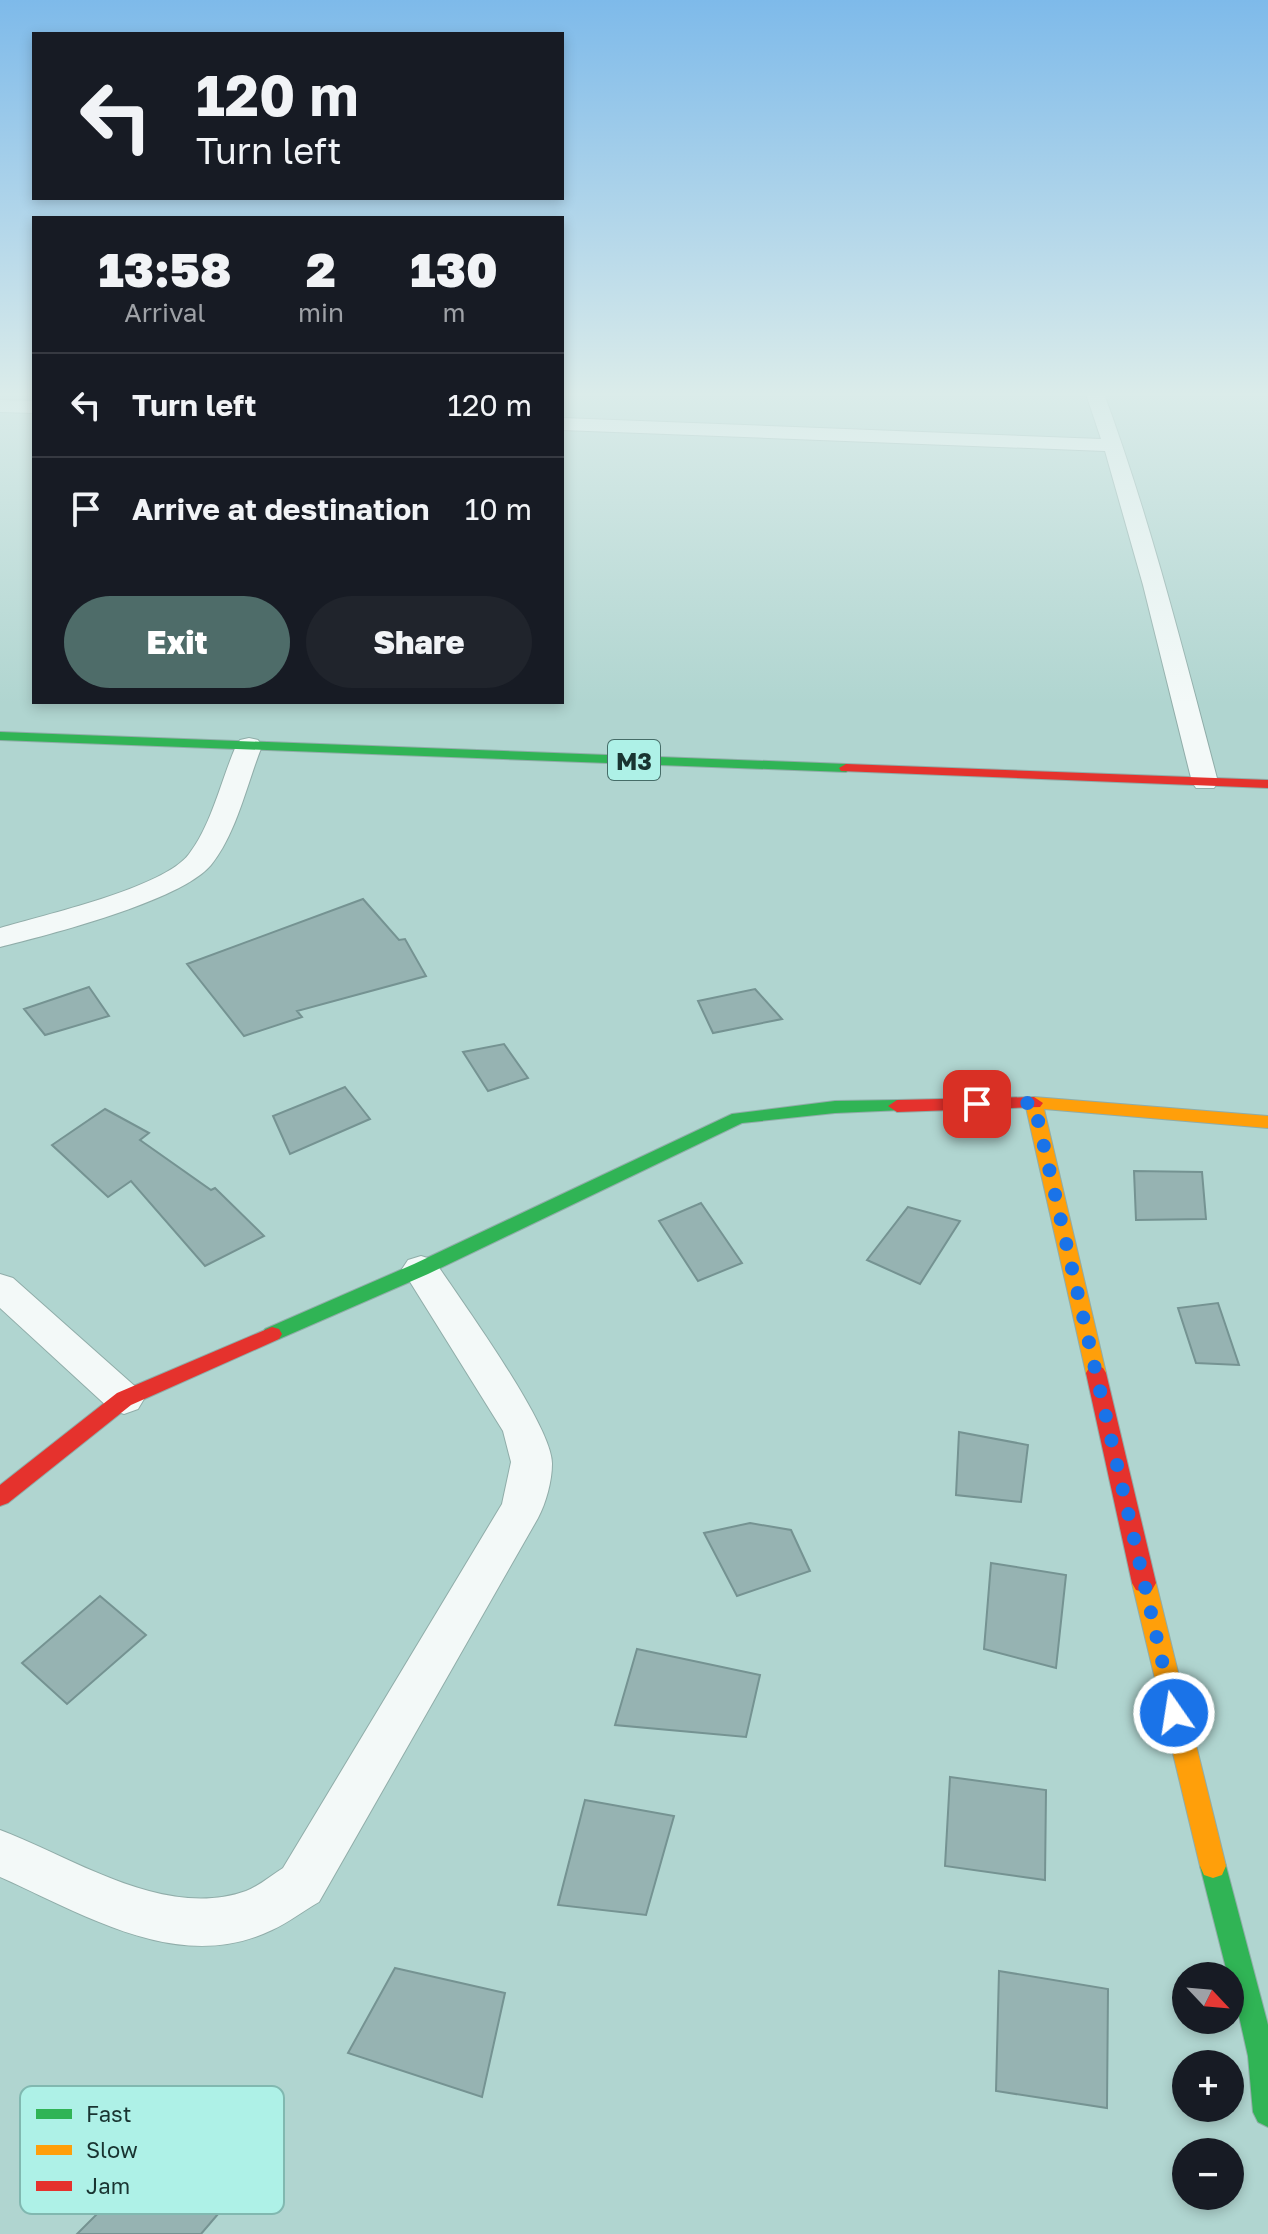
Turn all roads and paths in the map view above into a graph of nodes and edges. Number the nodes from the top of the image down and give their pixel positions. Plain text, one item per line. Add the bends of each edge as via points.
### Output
1 (1128, 495) edge
2 (0, 736) edge
3 (249, 746) junction
4 (1205, 782) junction
5 (1268, 784) edge
6 (0, 938) edge
7 (1034, 1103) junction
8 (1268, 1122) edge
9 (421, 1269) junction
10 (0, 1287) edge
11 (124, 1399) junction
12 (0, 1497) edge
13 (0, 1853) edge
14 (1268, 2112) edge

1 - 4 street
2 - 3 street, M3
3 - 4 street, M3
3 - 6 street via 198,863 139,894
4 - 5 street, M3
7 - 8 street
7 - 9 street via 835,1107 738,1118
7 - 14 street via 1181,1744 1262,2056
9 - 11 street
9 - 13 street via 523,1429 532,1462 523,1506 301,1885 255,1913 198,1923 148,1917
10 - 11 street
11 - 12 street

